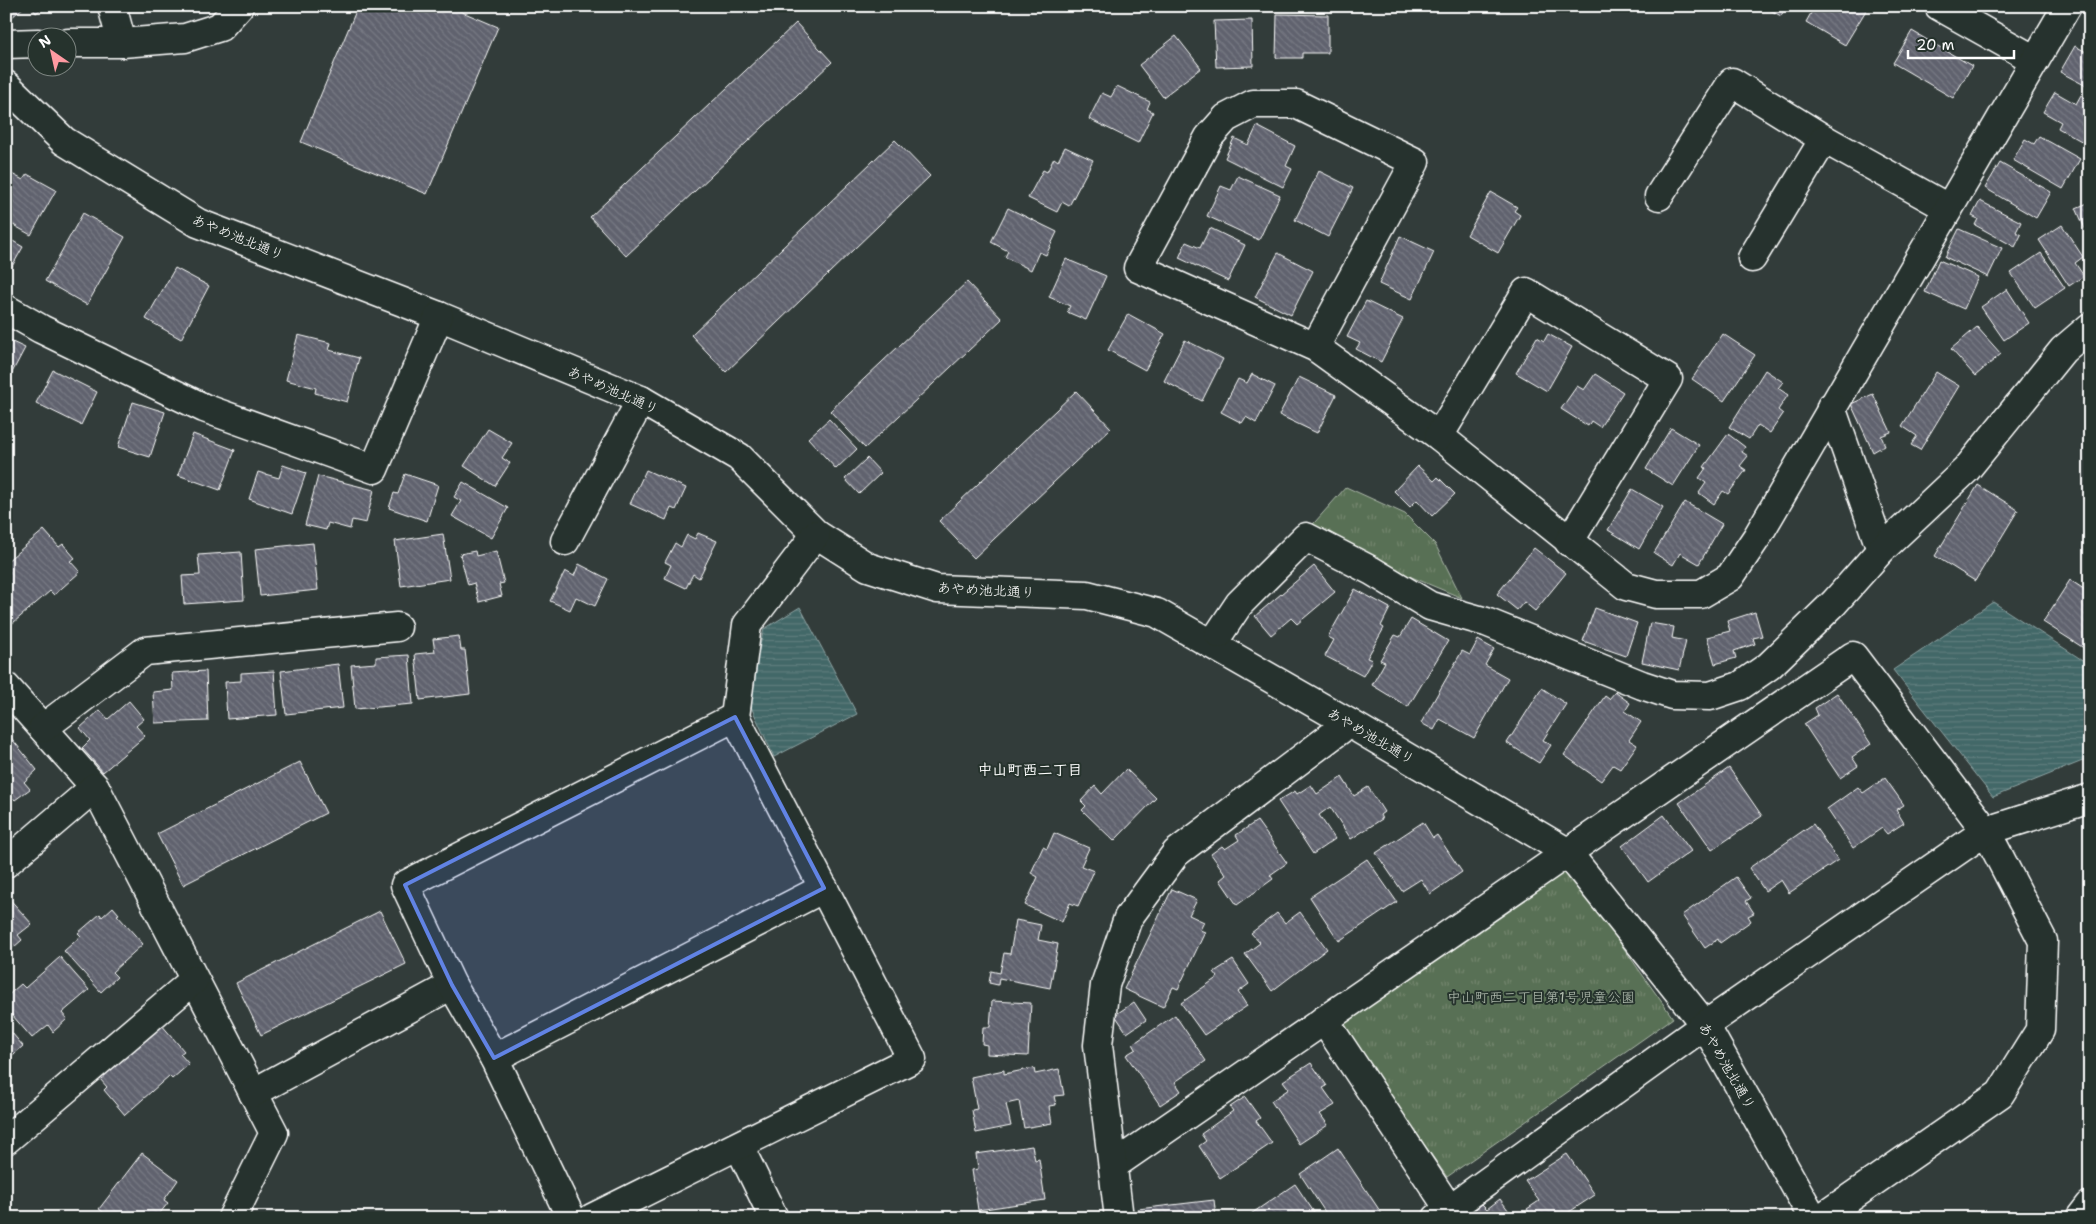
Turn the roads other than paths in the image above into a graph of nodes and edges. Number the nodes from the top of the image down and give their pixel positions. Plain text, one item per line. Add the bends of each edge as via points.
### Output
1 (112, 6) edge
2 (239, 6) edge
3 (1939, 6) edge
4 (2067, 6) edge
5 (78, 43) edge
6 (122, 43) junction
7 (6, 44) edge
8 (28, 44) edge
9 (2035, 60) junction
10 (6, 85) edge
11 (1824, 140) junction
12 (1659, 196) dead end
13 (1948, 208) junction
14 (1752, 258) dead end
15 (6, 309) edge
16 (440, 316) junction
17 (2090, 327) edge
18 (1316, 347) junction
19 (641, 400) junction
20 (1831, 408) junction
21 (1439, 436) junction
22 (816, 534) junction
23 (565, 541) dead end
24 (1569, 542) junction
25 (1881, 550) junction
26 (397, 627) dead end
27 (1218, 634) dead end
28 (6, 687) edge
29 (736, 717) junction
30 (1349, 723) junction
31 (43, 728) junction
32 (94, 787) junction
33 (2090, 798) edge
34 (1986, 831) junction
35 (1567, 852) junction
36 (6, 863) edge
37 (824, 888) junction
38 (194, 980) junction
39 (452, 986) junction
40 (1324, 1020) junction
41 (1705, 1025) junction
42 (494, 1058) junction
43 (253, 1093) junction
44 (6, 1140) edge
45 (739, 1146) junction
46 (1114, 1165) junction
47 (2090, 1205) edge
48 (1443, 1213) edge
49 (232, 1218) edge
50 (571, 1218) edge
51 (592, 1218) edge
52 (774, 1218) edge
53 (1119, 1218) edge
54 (1813, 1218) edge
55 (1821, 1218) edge
56 (2080, 1218) edge

1 - 6 street
2 - 6 street via 220,27 185,38
3 - 9 street
4 - 9 street
5 - 6 street
7 - 8 street
9 - 13 street
10 - 16 street, あやめ池北通り via 64,141 198,223
11 - 12 street via 1732,82
11 - 13 street
11 - 14 street
13 - 20 street
15 - 16 street via 204,408 374,469
16 - 19 street, あやめ池北通り
17 - 25 street via 2063,350 1966,470
18 - 18 street via 1415,162 1296,104 1254,104 1226,118 1209,137 1138,268
18 - 21 street
19 - 22 street, あやめ池北通り via 739,457
19 - 23 street
20 - 24 street via 1757,537 1730,577 1701,594 1656,594 1626,586
20 - 25 street
21 - 24 street
21 - 24 street via 1526,292 1668,379
22 - 29 street via 747,625
22 - 30 street, あやめ池北通り via 868,567 937,589 1087,595 1157,613
25 - 27 street via 1834,603 1769,666 1740,686 1710,696 1672,695 1650,688 1486,622 1430,606 1306,537 1239,604
26 - 31 street via 145,652
28 - 31 street
29 - 37 street
29 - 39 street via 405,885
30 - 35 street, あやめ池北通り
30 - 46 street via 1176,853 1128,918 1105,985 1098,1045
31 - 32 street
32 - 36 street
32 - 38 street
33 - 34 street
34 - 35 street via 1853,656
34 - 41 street
34 - 55 street via 2043,941 2040,1030 2000,1094
35 - 40 street
35 - 41 street, あやめ池北通り
37 - 42 street
37 - 45 street via 912,1059
38 - 43 street
38 - 44 street
39 - 42 street
39 - 43 street
40 - 46 street
40 - 48 street
41 - 48 street
41 - 54 street, あやめ池北通り
42 - 50 street
43 - 49 street via 274,1133
45 - 51 street
45 - 52 street
46 - 53 street
47 - 56 street

